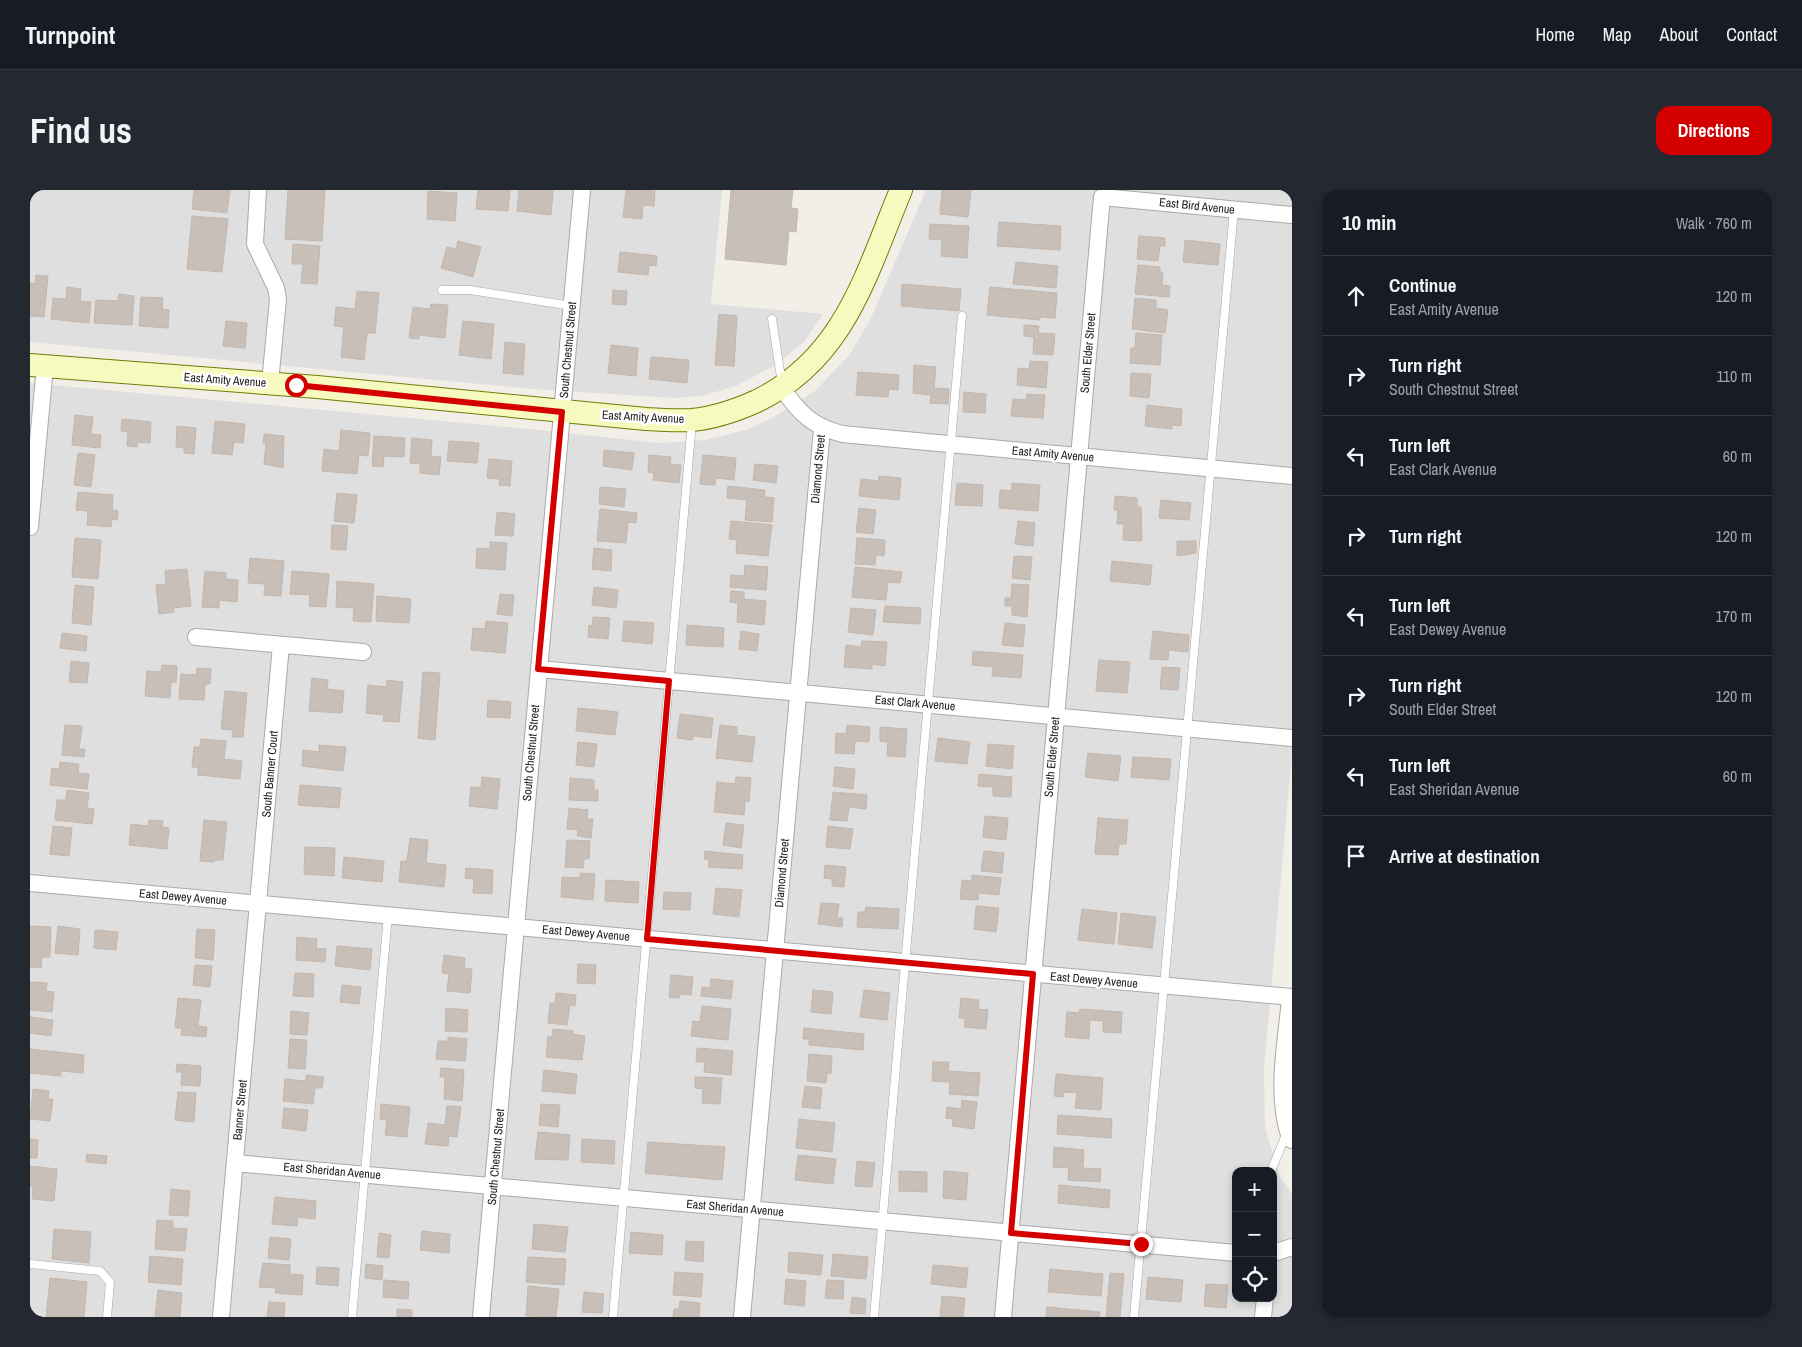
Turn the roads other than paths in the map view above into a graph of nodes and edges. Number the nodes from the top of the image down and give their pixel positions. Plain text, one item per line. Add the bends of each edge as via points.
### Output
1 (258, 190) edge
2 (582, 190) edge
3 (901, 190) edge
4 (1102, 193) edge
5 (1234, 210) junction
6 (1292, 215) edge
7 (442, 290) dead end
8 (572, 306) junction
9 (962, 316) dead end
10 (772, 319) dead end
11 (37, 365) edge
12 (270, 383) junction
13 (782, 388) junction
14 (562, 412) junction
15 (692, 420) junction
16 (822, 429) junction
17 (952, 445) junction
18 (1079, 456) junction
19 (1210, 468) junction
20 (1292, 476) edge
21 (30, 527) edge
22 (196, 637) dead end
23 (281, 645) junction
24 (363, 652) dead end
25 (538, 669) junction
26 (669, 681) junction
27 (799, 693) junction
28 (929, 704) junction
29 (1056, 716) junction
30 (1187, 728) junction
31 (1292, 738) edge
32 (30, 883) edge
33 (258, 904) junction
34 (388, 915) junction
35 (516, 927) junction
36 (647, 939) junction
37 (774, 951) junction
38 (905, 962) junction
39 (1033, 974) junction
40 (1164, 986) junction
41 (1292, 998) edge
42 (1290, 1133) edge
43 (235, 1162) junction
44 (1273, 1167) edge
45 (366, 1175) junction
46 (493, 1186) junction
47 (625, 1198) junction
48 (752, 1209) junction
49 (882, 1221) junction
50 (1011, 1233) junction
51 (1141, 1244) junction
52 (1292, 1247) edge
53 (1277, 1252) edge
54 (1232, 1254) edge
55 (30, 1264) edge
56 (1265, 1302) edge
57 (107, 1317) edge
58 (221, 1317) edge
59 (352, 1317) edge
60 (481, 1317) edge
61 (613, 1317) edge
62 (742, 1317) edge
63 (874, 1317) edge
64 (1003, 1317) edge
65 (1134, 1317) edge
66 (1263, 1317) edge

1 - 12 street via 255,244 278,299
2 - 8 street, South Chestnut Street
3 - 13 main road via 851,308 814,362
4 - 5 street, East Bird Avenue
4 - 18 street, South Elder Street
5 - 6 street, East Bird Avenue
5 - 19 lane
7 - 8 lane via 470,290
8 - 14 street, South Chestnut Street
9 - 17 lane
10 - 13 lane
11 - 12 main road, East Amity Avenue
11 - 21 street
12 - 14 main road, East Amity Avenue
13 - 15 main road, East Amity Avenue via 740,409
13 - 16 street, East Amity Avenue via 796,410
14 - 15 main road, East Amity Avenue
14 - 25 street, South Chestnut Street
15 - 26 lane
16 - 17 street, East Amity Avenue via 842,434
16 - 27 street, Diamond Street
17 - 18 street, East Amity Avenue
17 - 28 lane
18 - 19 street, East Amity Avenue
18 - 29 street, South Elder Street
19 - 20 street, East Amity Avenue
19 - 30 lane
22 - 23 street
23 - 24 street
23 - 33 street, South Banner Court
25 - 26 street, East Clark Avenue
25 - 35 street, South Chestnut Street
26 - 27 street, East Clark Avenue
26 - 36 lane
27 - 28 street, East Clark Avenue
27 - 37 street, Diamond Street
28 - 29 street, East Clark Avenue
28 - 38 lane
29 - 30 street, East Clark Avenue
29 - 39 street, South Elder Street
30 - 31 street, East Clark Avenue
30 - 40 lane
32 - 33 street, East Dewey Avenue
33 - 34 street, East Dewey Avenue
33 - 43 street, Banner Street
34 - 35 street, East Dewey Avenue
34 - 45 lane
35 - 36 street, East Dewey Avenue
35 - 46 street, South Chestnut Street
36 - 37 street, East Dewey Avenue
36 - 47 lane
37 - 38 street, East Dewey Avenue
37 - 48 street, Diamond Street
38 - 39 street, East Dewey Avenue
38 - 49 lane
39 - 40 street, East Dewey Avenue
39 - 50 street, South Elder Street
40 - 41 street, East Dewey Avenue
40 - 51 lane
41 - 42 street via 1286,1097
42 - 44 lane
43 - 45 street, East Sheridan Avenue
43 - 58 street, Banner Street
45 - 46 street, East Sheridan Avenue
45 - 59 lane
46 - 47 street, East Sheridan Avenue
46 - 60 street, South Chestnut Street
47 - 48 street, East Sheridan Avenue
47 - 61 lane
48 - 49 street, East Sheridan Avenue
48 - 62 street, Diamond Street
49 - 50 street, East Sheridan Avenue
49 - 63 lane
50 - 51 street, East Sheridan Avenue
50 - 64 street, South Elder Street
51 - 54 street, East Sheridan Avenue
51 - 65 lane
52 - 53 street
55 - 57 lane via 100,1271 110,1282
56 - 66 street

